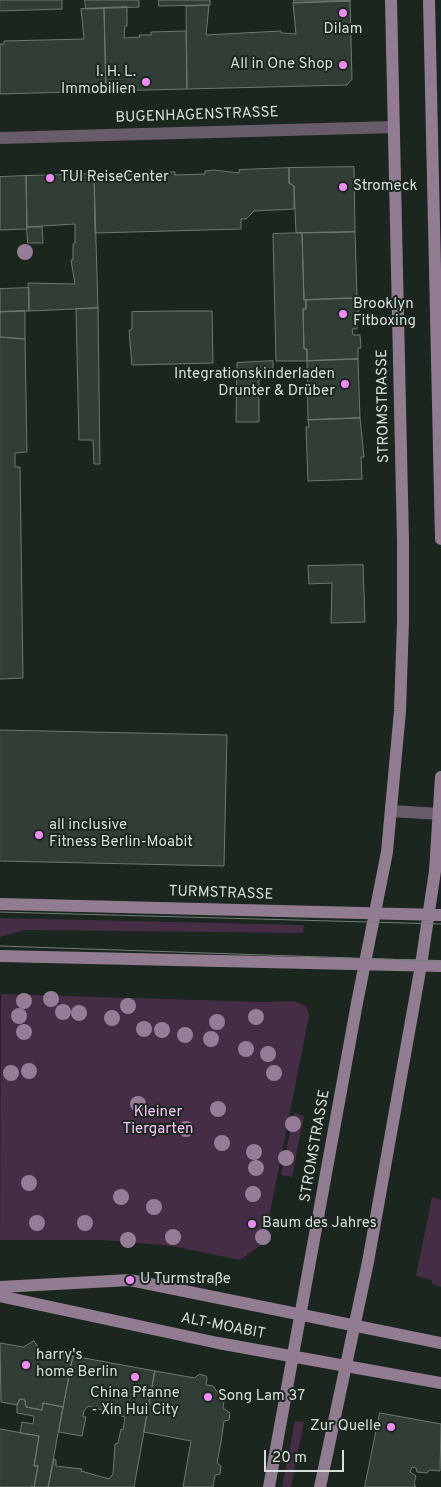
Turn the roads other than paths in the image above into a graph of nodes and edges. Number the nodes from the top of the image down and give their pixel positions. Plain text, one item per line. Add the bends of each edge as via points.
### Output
1 (391, 0) edge
2 (429, 0) edge
3 (394, 127) junction
4 (0, 138) edge
5 (441, 539) edge
6 (441, 777) edge
7 (391, 811) junction
8 (440, 814) edge
9 (0, 904) edge
10 (375, 915) junction
11 (435, 915) edge
12 (0, 956) edge
13 (365, 963) junction
14 (421, 965) junction
15 (441, 966) edge
16 (0, 1287) edge
17 (0, 1296) edge
18 (302, 1314) junction
19 (354, 1325) junction
20 (441, 1342) edge
21 (294, 1357) junction
22 (345, 1366) junction
23 (441, 1383) edge
24 (269, 1487) edge
25 (320, 1487) edge

1 - 3 main road, STROMSTRASSE
2 - 5 main road
3 - 4 street, BUGENHAGENSTRASSE
3 - 7 main road, STROMSTRASSE via 403,621
6 - 8 main road
7 - 8 street
7 - 10 main road, STROMSTRASSE via 385,868
8 - 11 main road
9 - 10 main road, TURMSTRASSE
10 - 11 main road, TURMSTRASSE
10 - 13 main road, STROMSTRASSE
11 - 14 main road
12 - 13 main road
13 - 14 main road
13 - 18 main road, STROMSTRASSE
14 - 15 main road
14 - 19 main road
16 - 18 main road, ALT-MOABIT via 130,1280
17 - 21 main road, ALT-MOABIT
18 - 19 main road, ALT-MOABIT
18 - 21 main road, STROMSTRASSE
19 - 20 main road, ALT-MOABIT
19 - 22 main road
21 - 22 main road, ALT-MOABIT
21 - 24 main road, STROMSTRASSE
22 - 23 main road, ALT-MOABIT
22 - 25 main road

